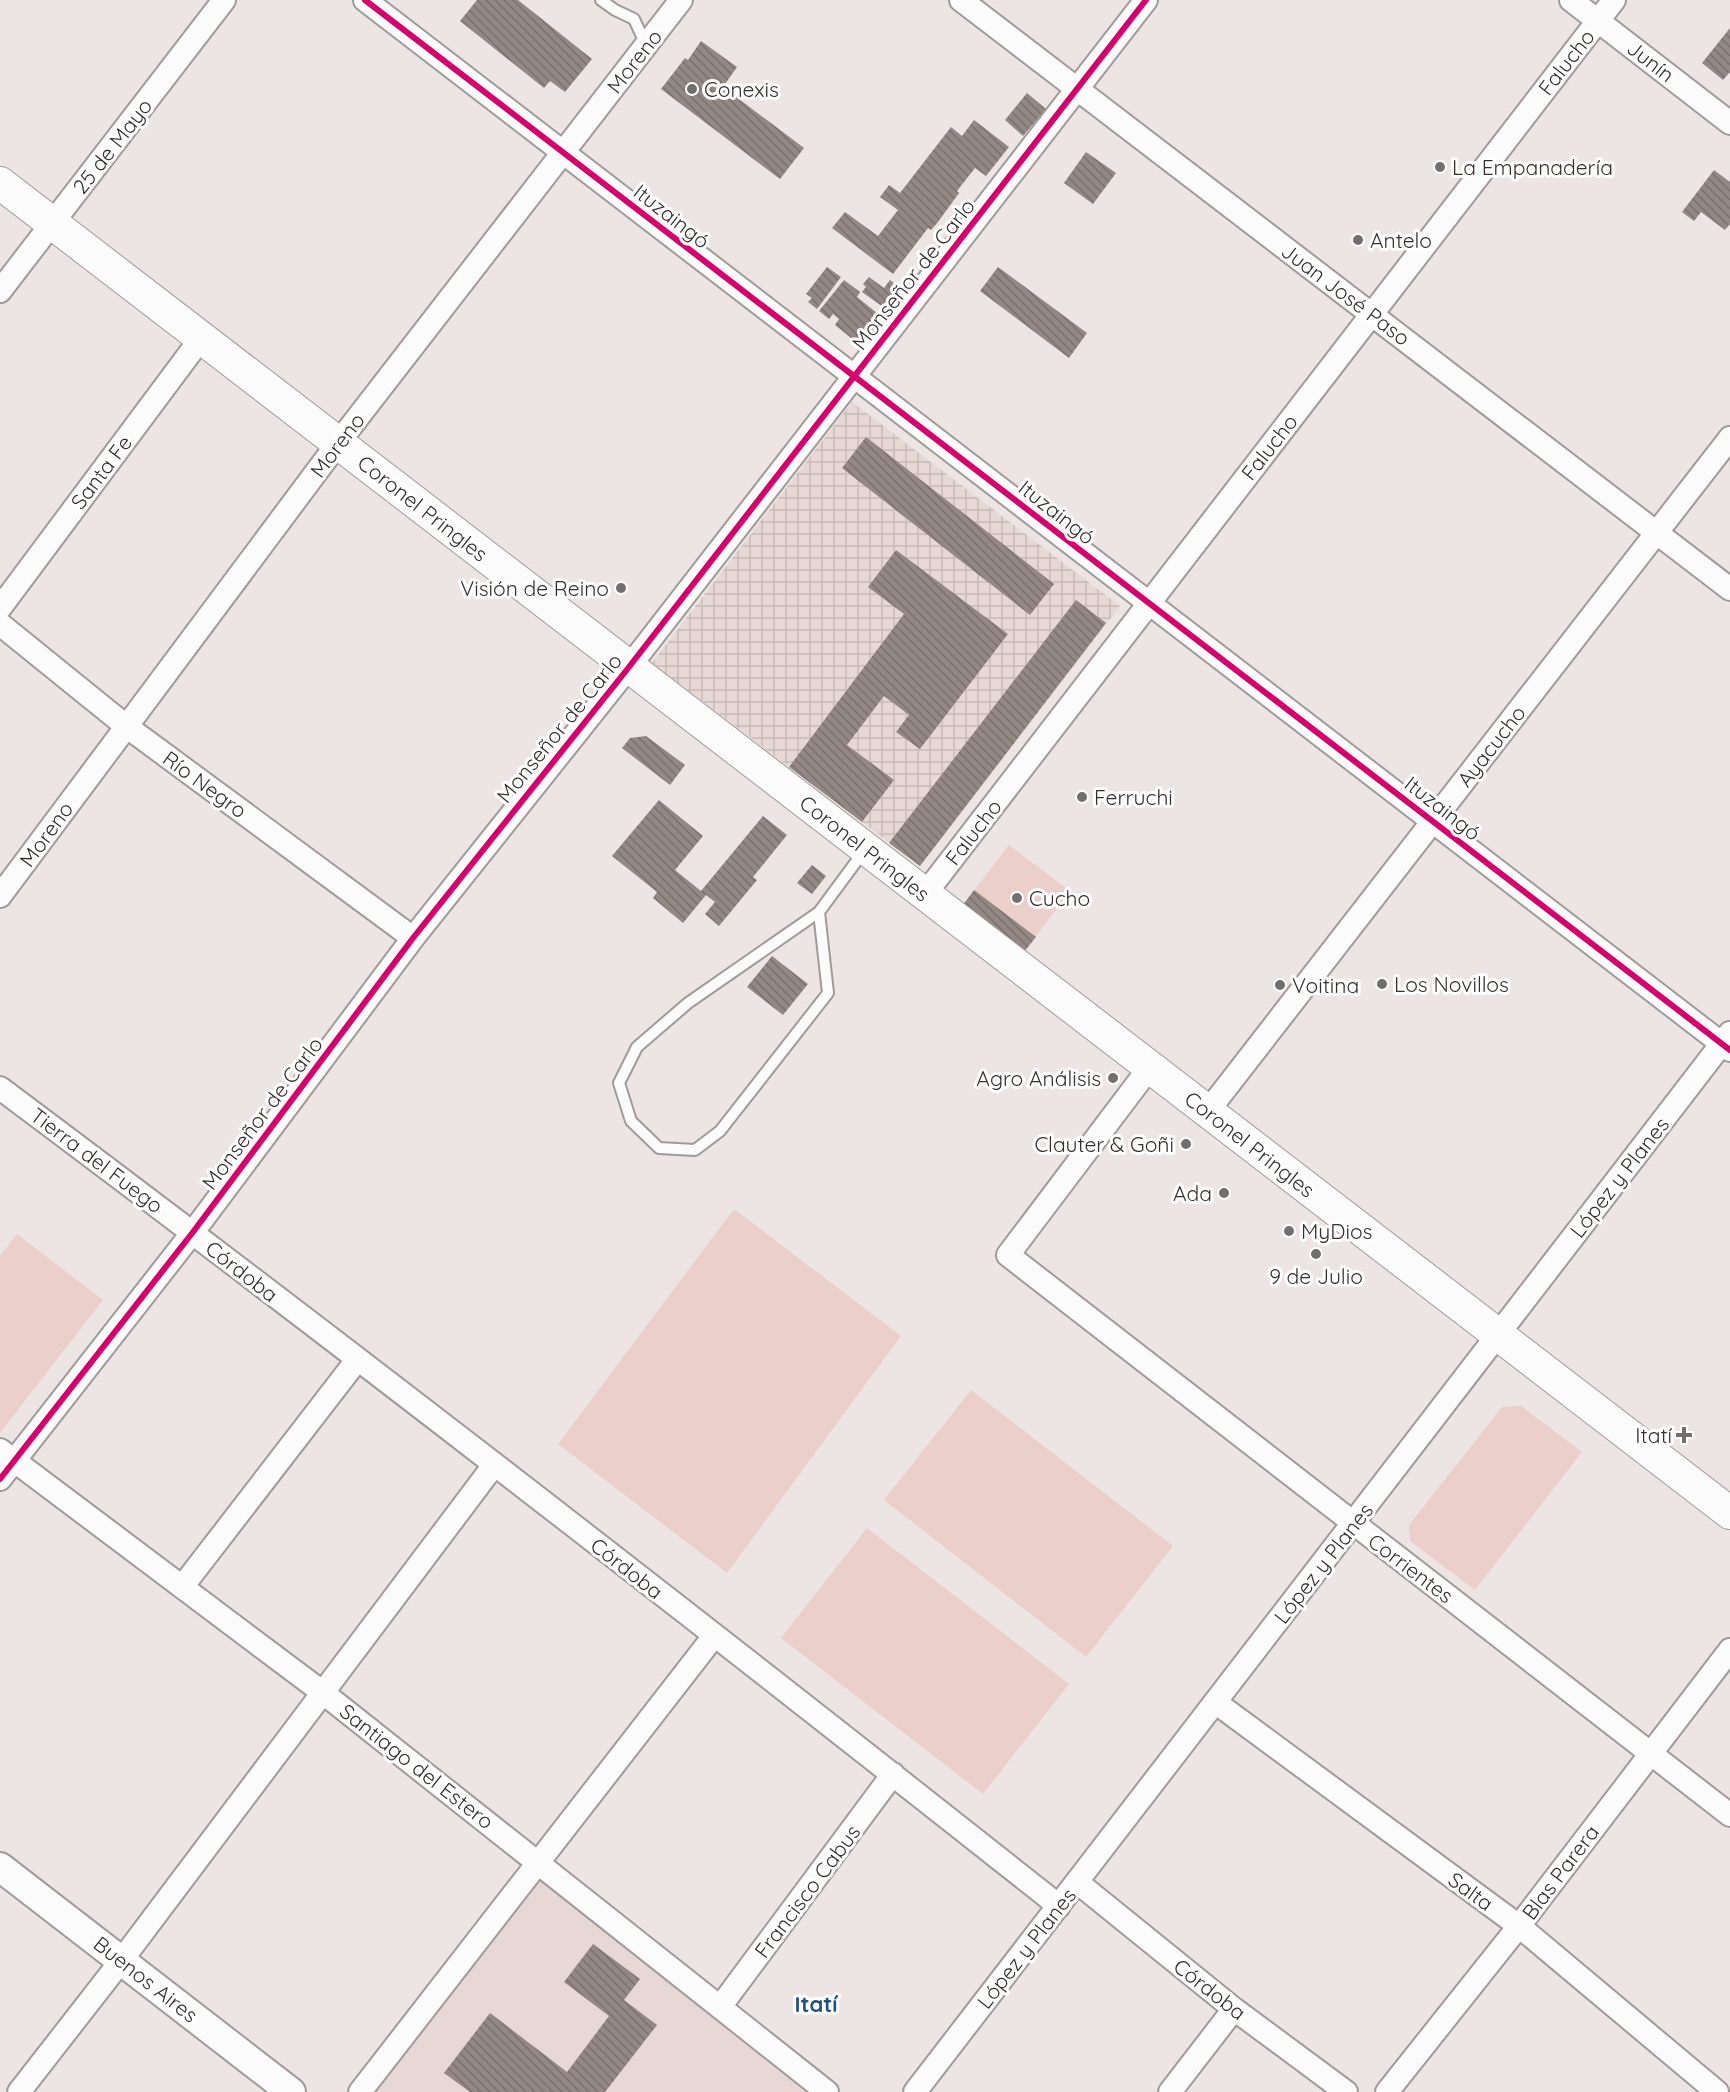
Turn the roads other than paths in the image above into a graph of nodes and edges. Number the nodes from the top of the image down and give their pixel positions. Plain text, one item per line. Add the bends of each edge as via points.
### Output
1 (224, 0) edge
2 (365, 0) edge
3 (600, 0) edge
4 (681, 0) edge
5 (961, 0) edge
6 (1146, 0) edge
7 (1571, 0) edge
8 (1614, 0) edge
9 (1598, 21) junction
10 (646, 45) junction
11 (1077, 89) junction
12 (1730, 123) edge
13 (563, 152) junction
14 (0, 183) edge
15 (52, 223) junction
16 (0, 291) edge
17 (1372, 314) junction
18 (202, 337) junction
19 (854, 376) junction
20 (1730, 438) edge
21 (338, 443) junction
22 (1657, 532) junction
23 (1730, 589) edge
24 (1149, 603) junction
25 (0, 608) edge
26 (0, 624) edge
27 (629, 667) junction
28 (126, 726) junction
29 (1433, 821) junction
30 (866, 849) junction
31 (925, 894) junction
32 (0, 896) edge
33 (819, 912) junction
34 (413, 938) junction
35 (1727, 1042) edge
36 (1150, 1067) junction
37 (0, 1088) edge
38 (1208, 1111) junction
39 (193, 1232) junction
40 (1498, 1335) junction
41 (357, 1359) junction
42 (7, 1455) edge
43 (494, 1465) junction
44 (0, 1479) edge
45 (1730, 1513) edge
46 (1353, 1524) junction
47 (182, 1587) junction
48 (714, 1636) junction
49 (1730, 1650) edge
50 (322, 1692) junction
51 (1215, 1702) junction
52 (1651, 1752) junction
53 (893, 1774) junction
54 (1730, 1815) edge
55 (537, 1861) junction
56 (0, 1867) edge
57 (1077, 1882) junction
58 (1059, 1905) junction
59 (1519, 1926) junction
60 (121, 1960) junction
61 (720, 2007) junction
62 (1234, 2009) junction
63 (19, 2092) edge
64 (291, 2092) edge
65 (360, 2092) edge
66 (828, 2092) edge
67 (915, 2092) edge
68 (1170, 2092) edge
69 (1346, 2092) edge
70 (1387, 2092) edge
71 (1717, 2092) edge

1 - 15 street, 25 de Mayo
2 - 13 street, Ituzaingó
3 - 10 lane via 634,20
4 - 10 street, Moreno
5 - 11 street, Juan José Paso
6 - 11 street, Monseñor de Carlo
7 - 9 street, Junín
8 - 9 street, Falucho
9 - 12 street, Junín
9 - 17 street, Falucho
10 - 13 street, Moreno
11 - 17 street, Juan José Paso
11 - 19 street, Monseñor de Carlo
13 - 19 street, Ituzaingó
13 - 21 street, Moreno
14 - 15 main road, Coronel Pringles
15 - 16 street, 25 de Mayo
15 - 18 main road, Coronel Pringles
17 - 22 street, Juan José Paso
17 - 24 street, Falucho
18 - 21 main road, Coronel Pringles
18 - 25 street, Santa Fe
19 - 24 street, Ituzaingó
19 - 27 street, Monseñor de Carlo
20 - 22 street, Ayacucho
21 - 27 main road, Coronel Pringles
21 - 28 street, Moreno
22 - 23 street, Juan José Paso
22 - 29 street, Ayacucho
24 - 29 street, Ituzaingó
24 - 31 street, Falucho
26 - 28 street, Río Negro
27 - 30 main road, Coronel Pringles
27 - 34 street, Monseñor de Carlo
28 - 32 street, Moreno
28 - 34 street, Río Negro
29 - 35 street, Ituzaingó
29 - 38 street, Ayacucho
30 - 31 main road, Coronel Pringles
30 - 33 lane
31 - 36 main road, Coronel Pringles
33 - 33 lane via 688,1003 637,1047 619,1083 631,1121 659,1148 695,1150 720,1131 828,993
34 - 39 street, Monseñor de Carlo
35 - 40 street, López y Planes
36 - 38 main road, Coronel Pringles
36 - 46 street, Corrientes via 1008,1255
37 - 39 street, Tierra del Fuego
38 - 40 main road, Coronel Pringles
39 - 41 street, Córdoba
39 - 42 street, Monseñor de Carlo
40 - 45 main road, Coronel Pringles
40 - 46 street, López y Planes
41 - 43 street, Córdoba
41 - 47 street
42 - 44 street, Monseñor de Carlo
42 - 47 street, Santiago del Estero
43 - 48 street, Córdoba
43 - 50 street
46 - 51 street, López y Planes
46 - 52 street, Corrientes
47 - 50 street, Santiago del Estero
48 - 53 street, Córdoba
48 - 55 street
49 - 52 street, Blas Parera
50 - 55 street, Santiago del Estero
50 - 60 street
51 - 57 street, López y Planes
51 - 59 street, Salta
52 - 54 street, Corrientes
52 - 59 street, Blas Parera
53 - 58 street, Córdoba
53 - 61 street, Francisco Cabus
55 - 61 street, Santiago del Estero
55 - 65 street
56 - 60 street, Buenos Aires
57 - 58 street, López y Planes
57 - 62 street, Córdoba
58 - 67 street, López y Planes
59 - 70 street, Blas Parera
59 - 71 street, Salta
60 - 63 street
60 - 64 street, Buenos Aires
61 - 66 street, Santiago del Estero
62 - 68 street
62 - 69 street, Córdoba

